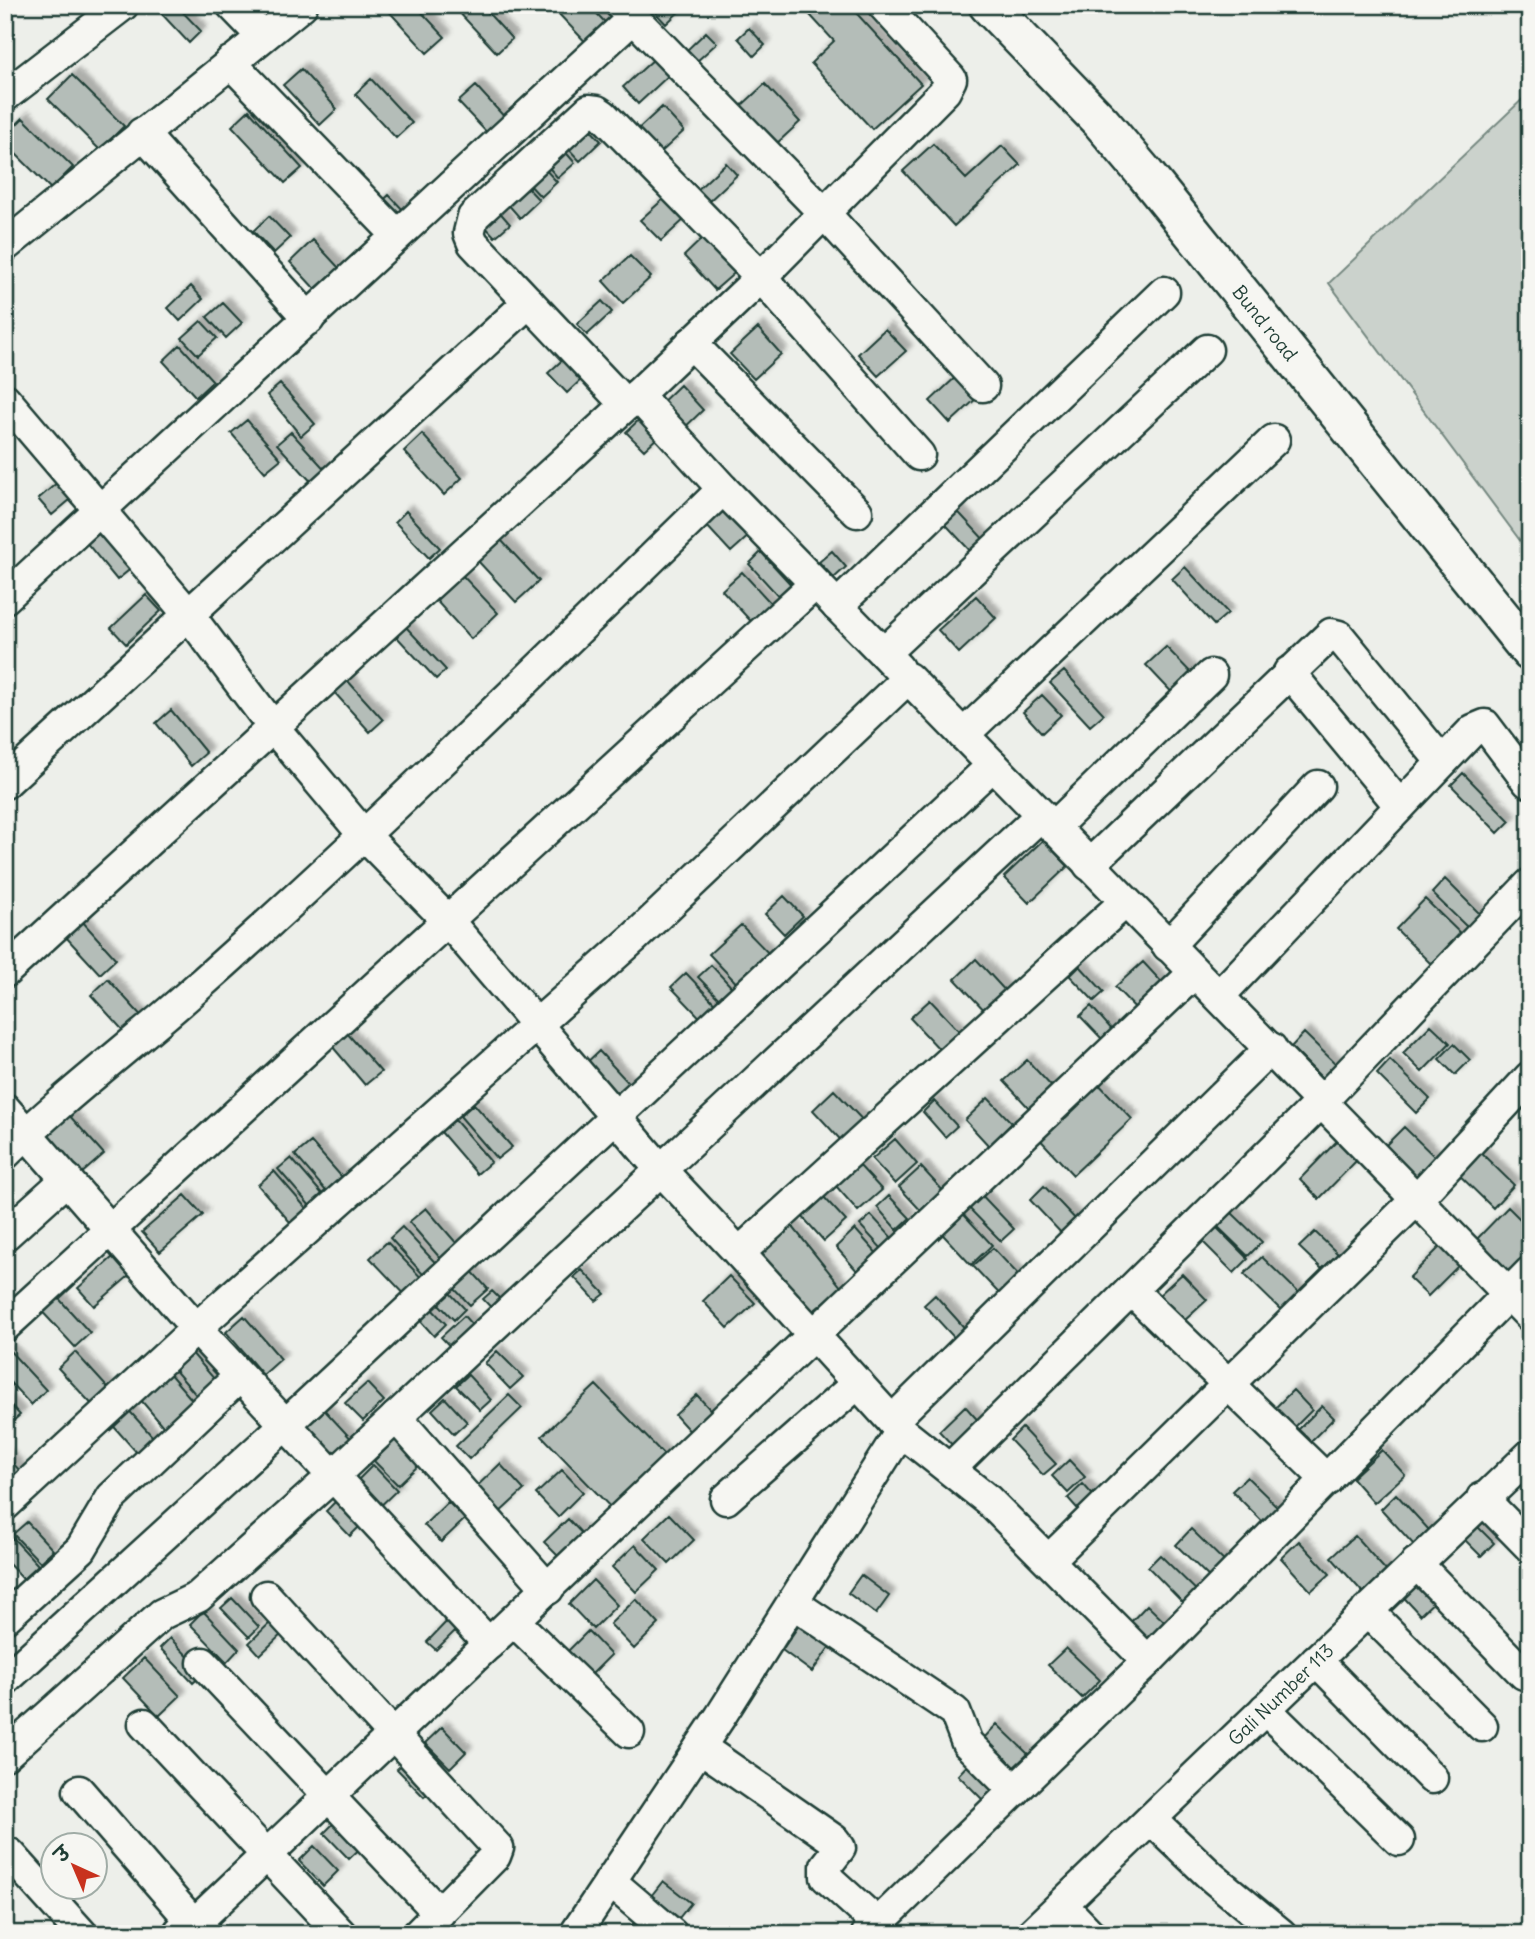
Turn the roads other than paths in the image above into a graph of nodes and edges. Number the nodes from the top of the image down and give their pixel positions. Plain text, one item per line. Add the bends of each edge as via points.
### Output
1 (123, 5) edge
2 (232, 5) edge
3 (302, 5) edge
4 (883, 5) edge
5 (988, 5) edge
6 (627, 12) edge
7 (262, 36) junction
8 (230, 62) junction
9 (5, 96) edge
10 (142, 133) junction
11 (824, 212) junction
12 (397, 235) junction
13 (5, 246) edge
14 (761, 277) junction
15 (1164, 292) dead end
16 (529, 302) junction
17 (309, 319) junction
18 (691, 343) junction
19 (1207, 350) dead end
20 (983, 386) dead end
21 (5, 399) edge
22 (631, 400) junction
23 (1274, 440) dead end
24 (919, 455) dead end
25 (723, 489) junction
26 (101, 509) junction
27 (857, 512) dead end
28 (815, 584) junction
29 (5, 597) edge
30 (837, 606) junction
31 (189, 615) junction
32 (1530, 652) edge
33 (884, 653) junction
34 (1289, 672) junction
35 (1210, 675) dead end
36 (908, 678) junction
37 (273, 727) junction
38 (963, 735) junction
39 (1442, 762) junction
40 (993, 765) junction
41 (1528, 782) edge
42 (5, 783) edge
43 (1318, 786) dead end
44 (1401, 806) junction
45 (1047, 822) junction
46 (363, 834) junction
47 (1088, 865) junction
48 (1530, 884) edge
49 (1125, 902) junction
50 (448, 921) junction
51 (1168, 946) junction
52 (5, 972) edge
53 (1194, 973) junction
54 (1219, 996) junction
55 (538, 1023) junction
56 (1270, 1048) junction
57 (1530, 1077) edge
58 (1322, 1101) junction
59 (5, 1108) edge
60 (615, 1117) junction
61 (27, 1132) junction
62 (5, 1154) edge
63 (661, 1170) junction
64 (67, 1179) junction
65 (1417, 1199) junction
66 (112, 1231) junction
67 (5, 1235) edge
68 (739, 1253) junction
69 (1530, 1272) edge
70 (1131, 1290) junction
71 (1520, 1305) edge
72 (5, 1326) edge
73 (196, 1328) junction
74 (813, 1333) junction
75 (240, 1376) junction
76 (858, 1383) junction
77 (1227, 1384) junction
78 (396, 1417) junction
79 (285, 1425) junction
80 (897, 1426) junction
81 (1530, 1455) edge
82 (950, 1469) junction
83 (333, 1476) junction
84 (1326, 1480) junction
85 (1482, 1498) junction
86 (726, 1499) dead end
87 (5, 1505) edge
88 (1530, 1547) edge
89 (1049, 1560) junction
90 (1416, 1563) junction
91 (548, 1589) junction
92 (266, 1596) dead end
93 (793, 1603) junction
94 (1367, 1610) junction
95 (5, 1618) edge
96 (514, 1621) junction
97 (489, 1644) junction
98 (1316, 1660) junction
99 (1148, 1661) junction
100 (203, 1663) dead end
101 (1524, 1674) dead end
102 (5, 1681) edge
103 (1265, 1709) junction
104 (144, 1724) dead end
105 (1482, 1726) dead end
106 (629, 1732) dead end
107 (395, 1734) junction
108 (700, 1747) junction
109 (5, 1755) edge
110 (1432, 1777) dead end
111 (79, 1791) dead end
112 (1015, 1791) junction
113 (329, 1796) junction
114 (1151, 1819) junction
115 (1399, 1840) dead end
116 (10, 1854) dead end
117 (268, 1854) junction
118 (610, 1881) junction
119 (1062, 1905) junction
120 (439, 1913) junction
121 (873, 1929) edge
122 (193, 1931) edge
123 (82, 1934) edge
124 (341, 1934) edge
125 (418, 1934) edge
126 (575, 1934) edge
127 (672, 1934) edge
128 (1031, 1934) edge
129 (1090, 1934) edge
130 (1281, 1934) edge

1 - 9 street
2 - 7 street
3 - 7 street
4 - 11 street via 951,79 945,91
5 - 32 street, Bund road via 1146,175
6 - 11 street
6 - 12 street
7 - 8 street
8 - 10 street
8 - 12 street
10 - 13 street
10 - 17 street
11 - 14 street
11 - 20 street
12 - 17 street
14 - 16 street via 603,116 589,110 469,225 473,243
14 - 18 street
14 - 24 street
15 - 30 street
16 - 22 street
16 - 31 street
17 - 26 street
18 - 22 street
18 - 27 street
19 - 33 street
21 - 26 street
22 - 25 street
22 - 37 street
23 - 38 street
25 - 28 street
25 - 46 street
26 - 29 street
26 - 31 street
28 - 30 street
28 - 50 street
30 - 33 street
31 - 37 street
31 - 42 street
33 - 36 street
34 - 39 street via 1326,636 1336,634
34 - 44 street
34 - 47 street
35 - 45 street
36 - 38 street
36 - 55 street
37 - 46 street
37 - 52 street
38 - 40 street
39 - 41 street via 1473,730 1485,726
39 - 44 street
40 - 45 street
40 - 60 street
43 - 51 street
44 - 54 street
45 - 47 street
45 - 63 street
46 - 50 street
46 - 61 street via 193,992
47 - 49 street
48 - 58 street
49 - 51 street
49 - 68 street
50 - 55 street
50 - 66 street
51 - 53 street
53 - 54 street
53 - 74 street
54 - 56 street
55 - 60 street
55 - 73 street
56 - 58 street
56 - 80 street
57 - 65 street
58 - 65 street
58 - 70 street
59 - 61 street
60 - 63 street
60 - 79 street
61 - 62 street
61 - 64 street
63 - 68 street
63 - 78 street
64 - 66 street
64 - 67 street
65 - 71 street
65 - 77 street
66 - 72 street
66 - 73 street
68 - 74 street
69 - 71 street
70 - 77 street
70 - 82 street
71 - 84 street
73 - 75 street
73 - 87 street
74 - 76 street
74 - 91 street
75 - 79 street
75 - 95 street via 112,1497 80,1549
76 - 80 street
76 - 86 street
77 - 84 street
77 - 89 street
78 - 83 street
78 - 91 street
79 - 83 street
79 - 102 street
80 - 82 street
80 - 93 street
81 - 85 street, Gali Number 113
82 - 89 street
83 - 97 street
83 - 109 street via 198,1597 162,1614
84 - 99 street
85 - 88 street
85 - 90 street, Gali Number 113
89 - 99 street
90 - 94 street, Gali Number 113
90 - 101 street
91 - 96 street
92 - 107 street
93 - 108 street
93 - 112 street via 955,1713 967,1743
94 - 98 street, Gali Number 113
94 - 105 street
96 - 97 street
96 - 106 street
97 - 107 street
98 - 103 street, Gali Number 113
98 - 110 street
99 - 112 street
100 - 113 street
103 - 114 street, Gali Number 113
103 - 115 street
104 - 117 street
107 - 113 street
107 - 120 street via 498,1848
108 - 118 street
108 - 121 street via 834,1840 840,1848 826,1866 826,1877
111 - 122 street
112 - 121 street
113 - 117 street
113 - 120 street
114 - 119 street, Gali Number 113
114 - 130 street
116 - 123 street
117 - 122 street
117 - 124 street
118 - 126 street
118 - 127 street
119 - 128 street, Gali Number 113
119 - 129 street
120 - 125 street

